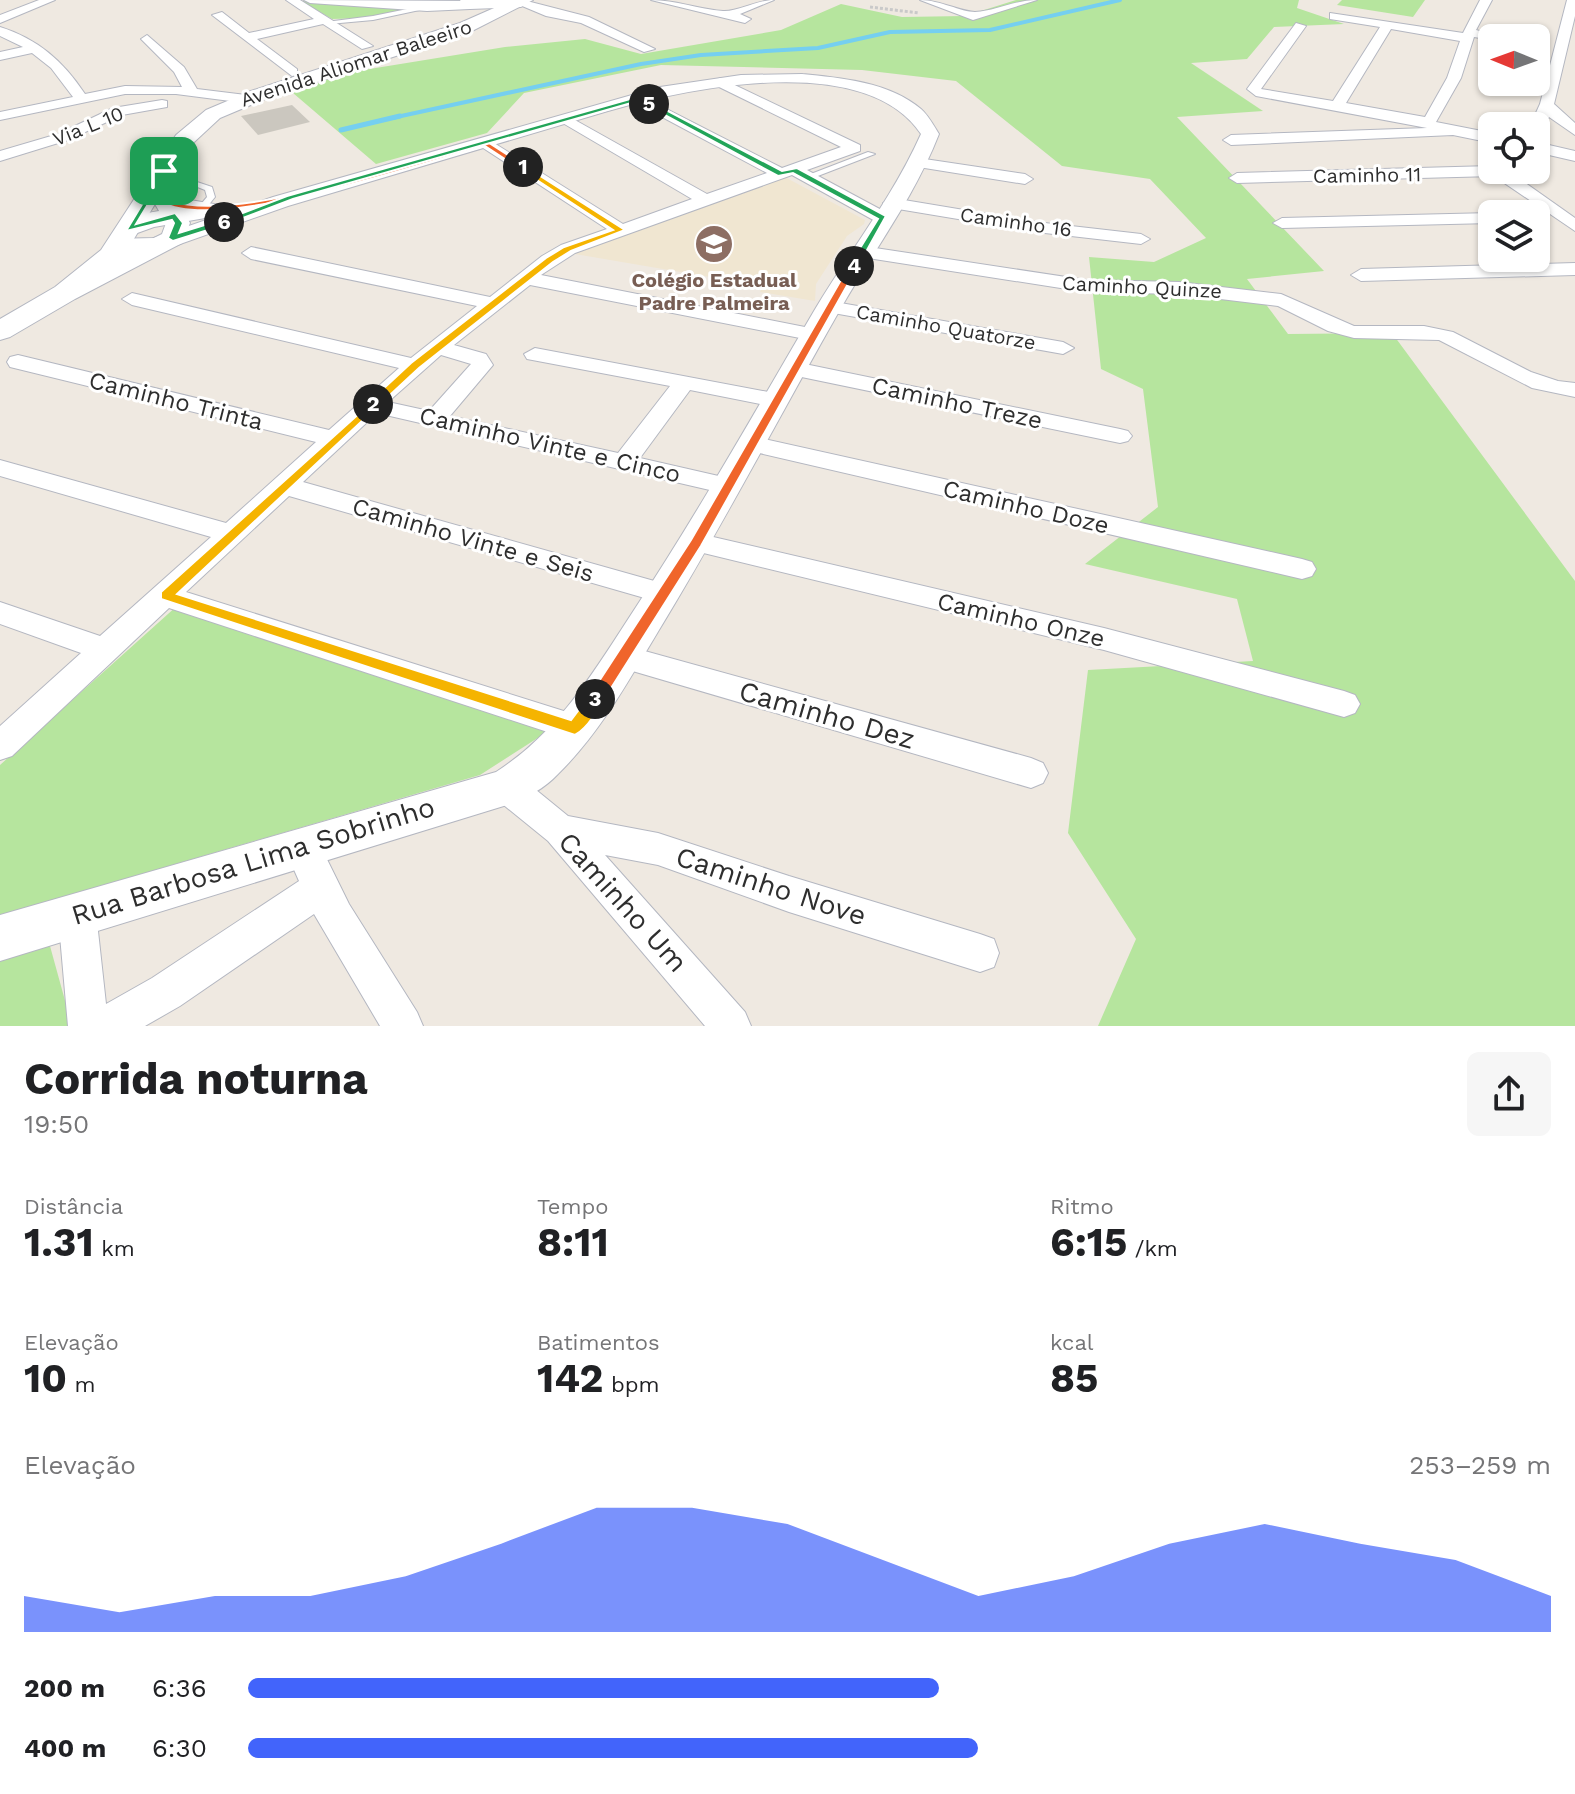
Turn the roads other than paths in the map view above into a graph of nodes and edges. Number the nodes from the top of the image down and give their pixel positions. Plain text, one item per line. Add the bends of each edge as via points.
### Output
1 (49, 0) edge
2 (292, 0) edge
3 (310, 0) edge
4 (657, 0) edge
5 (768, 0) edge
6 (926, 0) edge
7 (1031, 0) edge
8 (1486, 0) edge
9 (523, 1) edge
10 (469, 2) edge
11 (1571, 4) edge
12 (427, 7) junction
13 (218, 15) dead end
14 (727, 15) junction
15 (1334, 16) dead end
16 (0, 19) edge
17 (745, 19) dead end
18 (328, 21) junction
19 (1387, 25) junction
20 (1300, 26) dead end
21 (1570, 29) edge
22 (0, 31) edge
23 (1469, 36) junction
24 (249, 37) junction
25 (1478, 37) edge
26 (147, 39) dead end
27 (367, 46) dead end
28 (38, 48) junction
29 (649, 49) dead end
30 (1562, 49) edge
31 (0, 56) edge
32 (1554, 71) junction
33 (292, 72) dead end
34 (1575, 75) edge
35 (720, 82) junction
36 (192, 91) junction
37 (81, 98) junction
38 (246, 99) junction
39 (639, 99) junction
40 (1552, 100) junction
41 (1337, 107) junction
42 (225, 108) junction
43 (1546, 112) edge
44 (0, 116) edge
45 (566, 119) junction
46 (1438, 127) junction
47 (1575, 130) edge
48 (1478, 135) edge
49 (1231, 140) dead end
50 (486, 143) junction
51 (1550, 150) edge
52 (871, 154) dead end
53 (0, 156) edge
54 (1478, 156) edge
55 (1575, 156) edge
56 (918, 163) junction
57 (1478, 170) edge
58 (794, 174) junction
59 (1237, 178) dead end
60 (1025, 179) dead end
61 (1516, 184) edge
62 (290, 197) junction
63 (705, 200) junction
64 (168, 202) junction
65 (206, 210) joint
66 (887, 210) junction
67 (1478, 218) edge
68 (1569, 221) edge
69 (1282, 223) dead end
70 (620, 230) junction
71 (124, 236) junction
72 (1141, 239) dead end
73 (862, 252) junction
74 (251, 253) dead end
75 (1575, 269) edge
76 (1361, 275) dead end
77 (525, 278) junction
78 (65, 293) junction
79 (132, 299) dead end
80 (491, 303) junction
81 (829, 307) junction
82 (0, 331) edge
83 (815, 335) junction
84 (438, 347) junction
85 (1063, 348) dead end
86 (535, 354) dead end
87 (18, 362) dead end
88 (415, 365) junction
89 (795, 369) junction
90 (684, 383) junction
91 (1575, 390) edge
92 (776, 400) junction
93 (372, 405) junction
94 (435, 419) junction
95 (1120, 436) dead end
96 (334, 439) junction
97 (751, 444) junction
98 (624, 463) junction
99 (0, 468) edge
100 (285, 486) junction
101 (727, 486) junction
102 (230, 533) junction
103 (696, 542) junction
104 (1302, 569) dead end
105 (662, 593) junction
106 (166, 596) junction
107 (0, 613) edge
108 (103, 649) junction
109 (623, 657) junction
110 (1344, 704) dead end
111 (575, 728) junction
112 (0, 746) edge
113 (1031, 773) dead end
114 (507, 787) junction
115 (560, 830) junction
116 (302, 847) junction
117 (319, 889) junction
118 (77, 913) junction
119 (0, 938) edge
120 (980, 953) dead end
121 (88, 1026) edge
122 (106, 1026) edge
123 (403, 1026) edge
124 (731, 1026) edge

1 - 16 street
2 - 18 street
3 - 12 street
4 - 14 street
5 - 14 street
6 - 7 street via 978,15
8 - 23 street
9 - 10 street
9 - 29 street via 585,20
9 - 38 main road, Avenida Aliomar Baleeiro via 452,32
10 - 12 street
11 - 21 street
12 - 18 lane
13 - 24 street
14 - 17 street
15 - 19 street
18 - 24 street
18 - 27 street
19 - 23 street
19 - 41 street
20 - 41 street via 1254,89
21 - 30 street
22 - 28 street
23 - 25 street
23 - 46 street
24 - 33 street
26 - 36 street
28 - 31 street
28 - 37 street via 65,71
30 - 32 street
32 - 34 street
32 - 40 street
35 - 39 street
35 - 56 street, Rua Barbosa Lima Sobrinho via 821,82 902,102 925,122 930,134
35 - 58 street via 854,148
36 - 37 street via 142,89
36 - 38 street
37 - 44 street
38 - 42 main road, Avenida Aliomar Baleeiro
39 - 45 street
39 - 58 street, Caminho 16
40 - 43 street
40 - 47 street via 1558,118
41 - 46 street
42 - 53 street, Via L 10 via 169,103 135,107
42 - 64 main road, Avenida Aliomar Baleeiro via 193,129
45 - 50 street
45 - 63 street
46 - 48 street
46 - 49 street
46 - 54 street
50 - 62 street
50 - 70 street
51 - 55 street
52 - 58 lane
56 - 60 street
56 - 66 street, Rua Barbosa Lima Sobrinho
57 - 59 street, Caminho 11
58 - 63 street
58 - 66 street, Caminho 16
61 - 68 street
62 - 64 street
62 - 65 street
63 - 70 street
64 - 65 main road
64 - 71 main road, Avenida Aliomar Baleeiro
64 - 71 street via 136,247
64 - 78 main road, Avenida Aliomar Baleeiro via 143,256
66 - 72 street, Caminho 16
66 - 73 street, Rua Barbosa Lima Sobrinho
67 - 69 street
70 - 77 street via 568,249
71 - 78 main road, Avenida Aliomar Baleeiro via 98,268
73 - 81 street, Rua Barbosa Lima Sobrinho
73 - 91 street, Caminho Quinze via 1086,286 1241,293 1295,304 1323,322 1354,332 1443,335 1541,386
74 - 80 street
75 - 76 street
77 - 80 street
77 - 83 street
78 - 82 main road, Avenida Aliomar Baleeiro
79 - 88 street
80 - 84 street
81 - 83 street, Rua Barbosa Lima Sobrinho
81 - 85 street, Caminho Quatorze
83 - 89 street, Rua Barbosa Lima Sobrinho
84 - 88 street
84 - 94 street via 478,359 482,365
86 - 90 street
87 - 96 street, Caminho Trinta
88 - 93 street
89 - 92 street, Rua Barbosa Lima Sobrinho
89 - 95 street, Caminho Treze
90 - 92 street
90 - 98 street
92 - 97 street, Rua Barbosa Lima Sobrinho
93 - 94 street, Caminho Vinte e Cinco
93 - 96 street
94 - 98 street, Caminho Vinte e Cinco
96 - 100 street
97 - 101 street, Rua Barbosa Lima Sobrinho
97 - 104 street, Caminho Doze
98 - 101 street, Caminho Vinte e Cinco
99 - 102 street
100 - 102 street
100 - 105 street, Caminho Vinte e Seis
101 - 103 street, Rua Barbosa Lima Sobrinho
102 - 106 street
103 - 105 street, Rua Barbosa Lima Sobrinho
103 - 110 street, Caminho Onze via 1104,639
105 - 109 street, Rua Barbosa Lima Sobrinho
106 - 108 street
106 - 111 street
107 - 108 street
108 - 112 street
109 - 111 street, Rua Barbosa Lima Sobrinho
109 - 113 street, Caminho Dez
111 - 114 street, Rua Barbosa Lima Sobrinho via 542,764
114 - 115 street, Caminho Um
114 - 116 street, Rua Barbosa Lima Sobrinho
115 - 120 street, Caminho Nove via 658,849
115 - 124 street, Caminho Um
116 - 117 street
116 - 118 street, Rua Barbosa Lima Sobrinho
117 - 122 street
117 - 123 street
118 - 119 street, Rua Barbosa Lima Sobrinho
118 - 121 street

